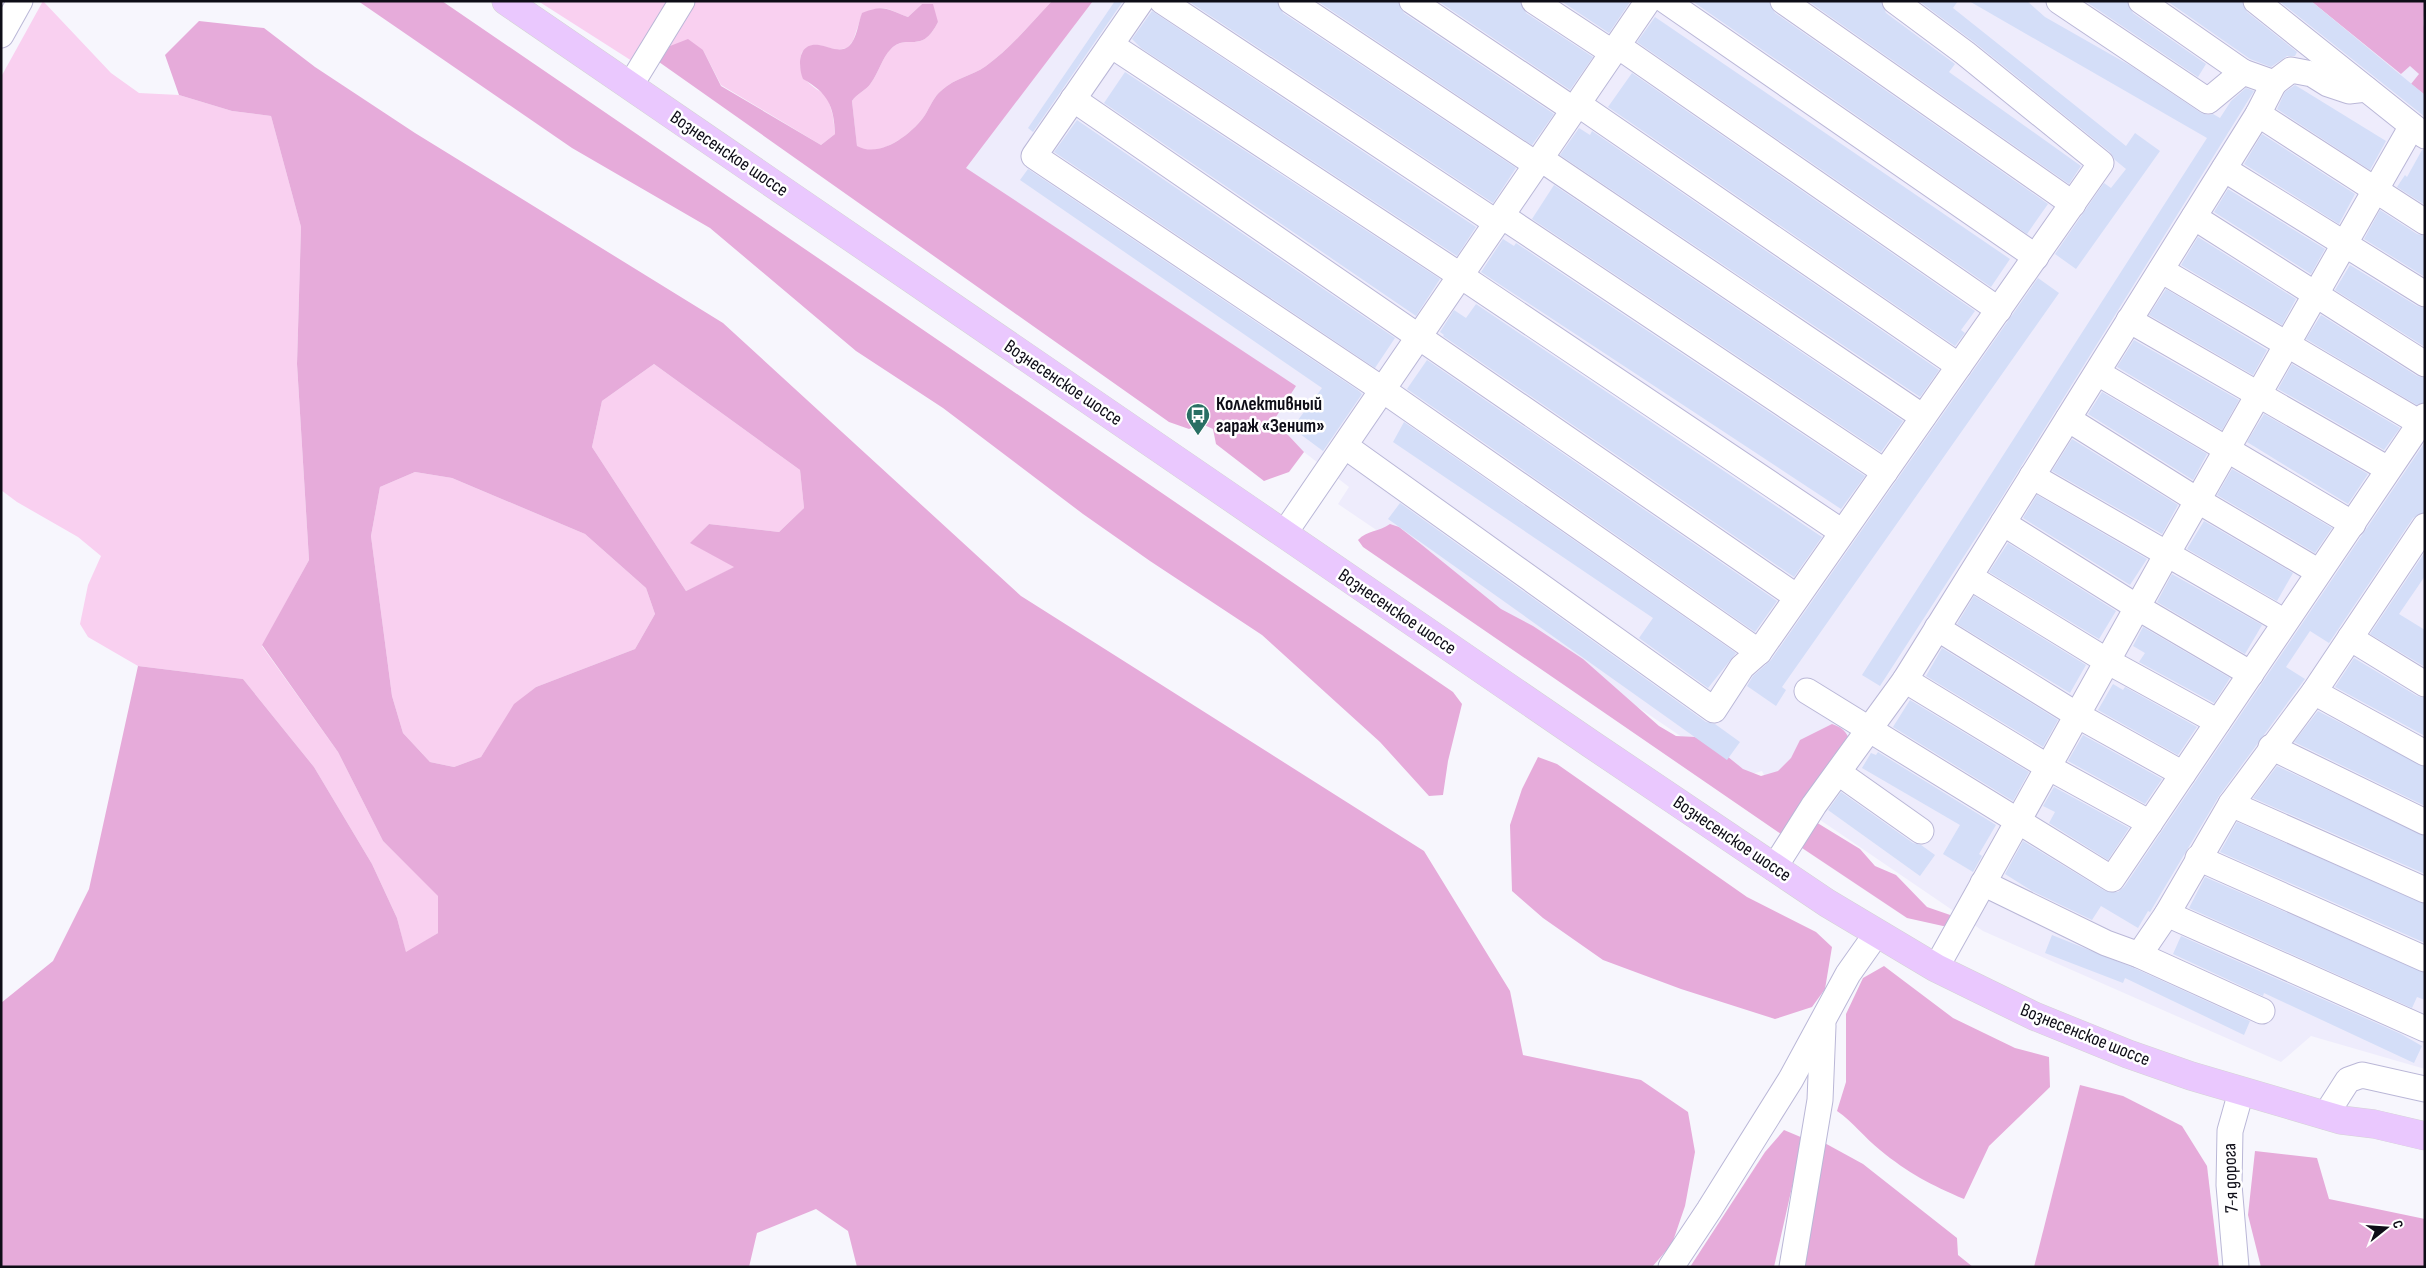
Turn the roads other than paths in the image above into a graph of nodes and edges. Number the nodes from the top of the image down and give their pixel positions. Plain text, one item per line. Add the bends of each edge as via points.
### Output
1 (20, 1) edge
2 (682, 1) edge
3 (1141, 1) edge
4 (1162, 1) edge
5 (1291, 1) edge
6 (1412, 1) edge
7 (1534, 1) edge
8 (1648, 1) edge
9 (1666, 1) edge
10 (1783, 1) edge
11 (1895, 1) edge
12 (2059, 1) edge
13 (2141, 1) edge
14 (2256, 1) edge
15 (512, 3) edge
16 (1, 35) edge
17 (1111, 45) junction
18 (1615, 50) junction
19 (2243, 72) junction
20 (2274, 83) junction
21 (630, 86) junction
22 (2366, 89) junction
23 (1073, 99) junction
24 (1576, 107) junction
25 (2258, 114) junction
26 (2418, 131) edge
27 (1539, 162) junction
28 (2224, 169) junction
29 (2375, 190) junction
30 (2073, 204) junction
31 (2194, 217) junction
32 (1499, 220) junction
33 (2425, 222) edge
34 (2344, 244) junction
35 (2036, 257) junction
36 (2161, 270) junction
37 (1461, 276) junction
38 (2425, 294) edge
39 (2315, 295) junction
40 (1999, 310) junction
41 (2129, 320) junction
42 (1420, 336) junction
43 (2287, 345) junction
44 (2425, 364) edge
45 (1959, 366) junction
46 (2098, 372) junction
47 (1383, 390) junction
48 (2258, 395) junction
49 (1923, 417) junction
50 (2068, 419) junction
51 (2422, 420) edge
52 (1345, 446) junction
53 (2226, 450) junction
54 (2388, 470) junction
55 (1884, 472) junction
56 (2032, 476) junction
57 (2197, 500) junction
58 (2003, 523) junction
59 (2353, 524) junction
60 (2425, 526) edge
61 (1842, 532) junction
62 (1284, 534) junction
63 (2167, 554) junction
64 (2319, 572) junction
65 (1970, 576) junction
66 (1797, 597) junction
67 (2137, 607) junction
68 (2285, 622) junction
69 (1937, 628) junction
70 (2350, 638) junction
71 (1759, 652) junction
72 (2107, 661) junction
73 (2250, 674) junction
74 (1905, 680) junction
75 (2425, 684) edge
76 (1807, 691) dead end
77 (2314, 692) junction
78 (2077, 715) junction
79 (2218, 722) junction
80 (1870, 730) junction
81 (2271, 747) junction
82 (2425, 753) edge
83 (2048, 767) junction
84 (1839, 773) junction
85 (2184, 774) junction
86 (2231, 804) junction
87 (2018, 821) junction
88 (2425, 822) edge
89 (2150, 823) junction
90 (1922, 831) dead end
91 (2198, 858) junction
92 (1774, 868) junction
93 (1983, 883) junction
94 (2425, 890) edge
95 (2167, 914) junction
96 (1877, 933) junction
97 (2139, 955) junction
98 (2425, 959) edge
99 (1936, 968) junction
100 (2262, 1011) dead end
101 (1823, 1020) junction
102 (2425, 1028) edge
103 (2425, 1089) edge
104 (2241, 1092) junction
105 (2333, 1118) junction
106 (2425, 1136) edge
107 (2425, 1154) edge
108 (1671, 1267) edge
109 (1792, 1267) edge
110 (2236, 1267) edge

1 - 16 street
2 - 21 street
3 - 17 street
4 - 32 street
5 - 27 street
6 - 24 street
7 - 18 street
8 - 18 street
9 - 35 street
10 - 30 street
11 - 30 street via 2101,164
12 - 19 street via 2208,101
13 - 19 street
14 - 22 street
15 - 21 main road, Вознесенское шоссе
17 - 23 street
17 - 37 street
18 - 24 street
18 - 40 street
19 - 20 street
20 - 22 street via 2290,70 2312,74 2349,91
20 - 25 street
21 - 62 main road, Вознесенское шоссе
22 - 26 street
23 - 42 street
23 - 47 street via 1034,156
24 - 27 street
24 - 45 street
25 - 28 street
25 - 29 street
26 - 29 street
27 - 32 street
27 - 49 street
28 - 31 street
28 - 34 street
29 - 33 street
29 - 34 street
30 - 35 street
31 - 36 street
31 - 39 street
32 - 37 street
32 - 55 street
34 - 38 street
34 - 39 street
35 - 40 street
36 - 41 street
36 - 43 street
37 - 42 street
37 - 61 street
39 - 43 street
39 - 44 street
40 - 45 street
41 - 46 street
41 - 48 street
42 - 47 street
42 - 66 street
43 - 48 street
43 - 51 street
45 - 49 street
46 - 50 street
46 - 53 street
47 - 52 street
47 - 71 street
48 - 53 street
48 - 54 street
49 - 55 street
50 - 56 street
50 - 57 street
51 - 54 street
52 - 62 street
52 - 71 street via 1714,710 1742,667
53 - 57 street
53 - 59 street
54 - 59 street
55 - 61 street
56 - 58 street
56 - 63 street
57 - 63 street
57 - 64 street
58 - 65 street
58 - 67 street
59 - 64 street
60 - 70 street
61 - 66 street
62 - 92 main road, Вознесенское шоссе
63 - 67 street
63 - 68 street
64 - 68 street
65 - 69 street
65 - 72 street
66 - 71 street
67 - 72 street
67 - 73 street
68 - 73 street
69 - 74 street
69 - 78 street
70 - 75 street
70 - 77 street
72 - 78 street
72 - 79 street
73 - 79 street
74 - 80 street
74 - 83 street
76 - 80 street
77 - 81 street
77 - 82 street
78 - 83 street
78 - 85 street
79 - 85 street
80 - 84 street
80 - 87 street
81 - 86 street
81 - 88 street
83 - 87 street
83 - 89 street
84 - 90 street
84 - 92 street via 1814,805
85 - 89 street
86 - 91 street
86 - 94 street
87 - 89 street via 2112,880
87 - 93 street
91 - 95 street
91 - 98 street
92 - 96 main road, Вознесенское шоссе
93 - 97 street via 2106,943
93 - 99 street
95 - 97 street
95 - 102 street
96 - 99 main road, Вознесенское шоссе
96 - 101 street via 1848,974
97 - 100 street
99 - 104 main road, Вознесенское шоссе via 2034,1016 2128,1054
101 - 108 street via 1792,1079
101 - 109 street via 1820,1100
103 - 105 street via 2362,1074 2348,1080
104 - 105 main road, Вознесенское шоссе
104 - 110 street, 7-я дорога via 2230,1131 2229,1185
105 - 106 main road, Вознесенское шоссе
105 - 107 main road, Вознесенское шоссе via 2366,1137

